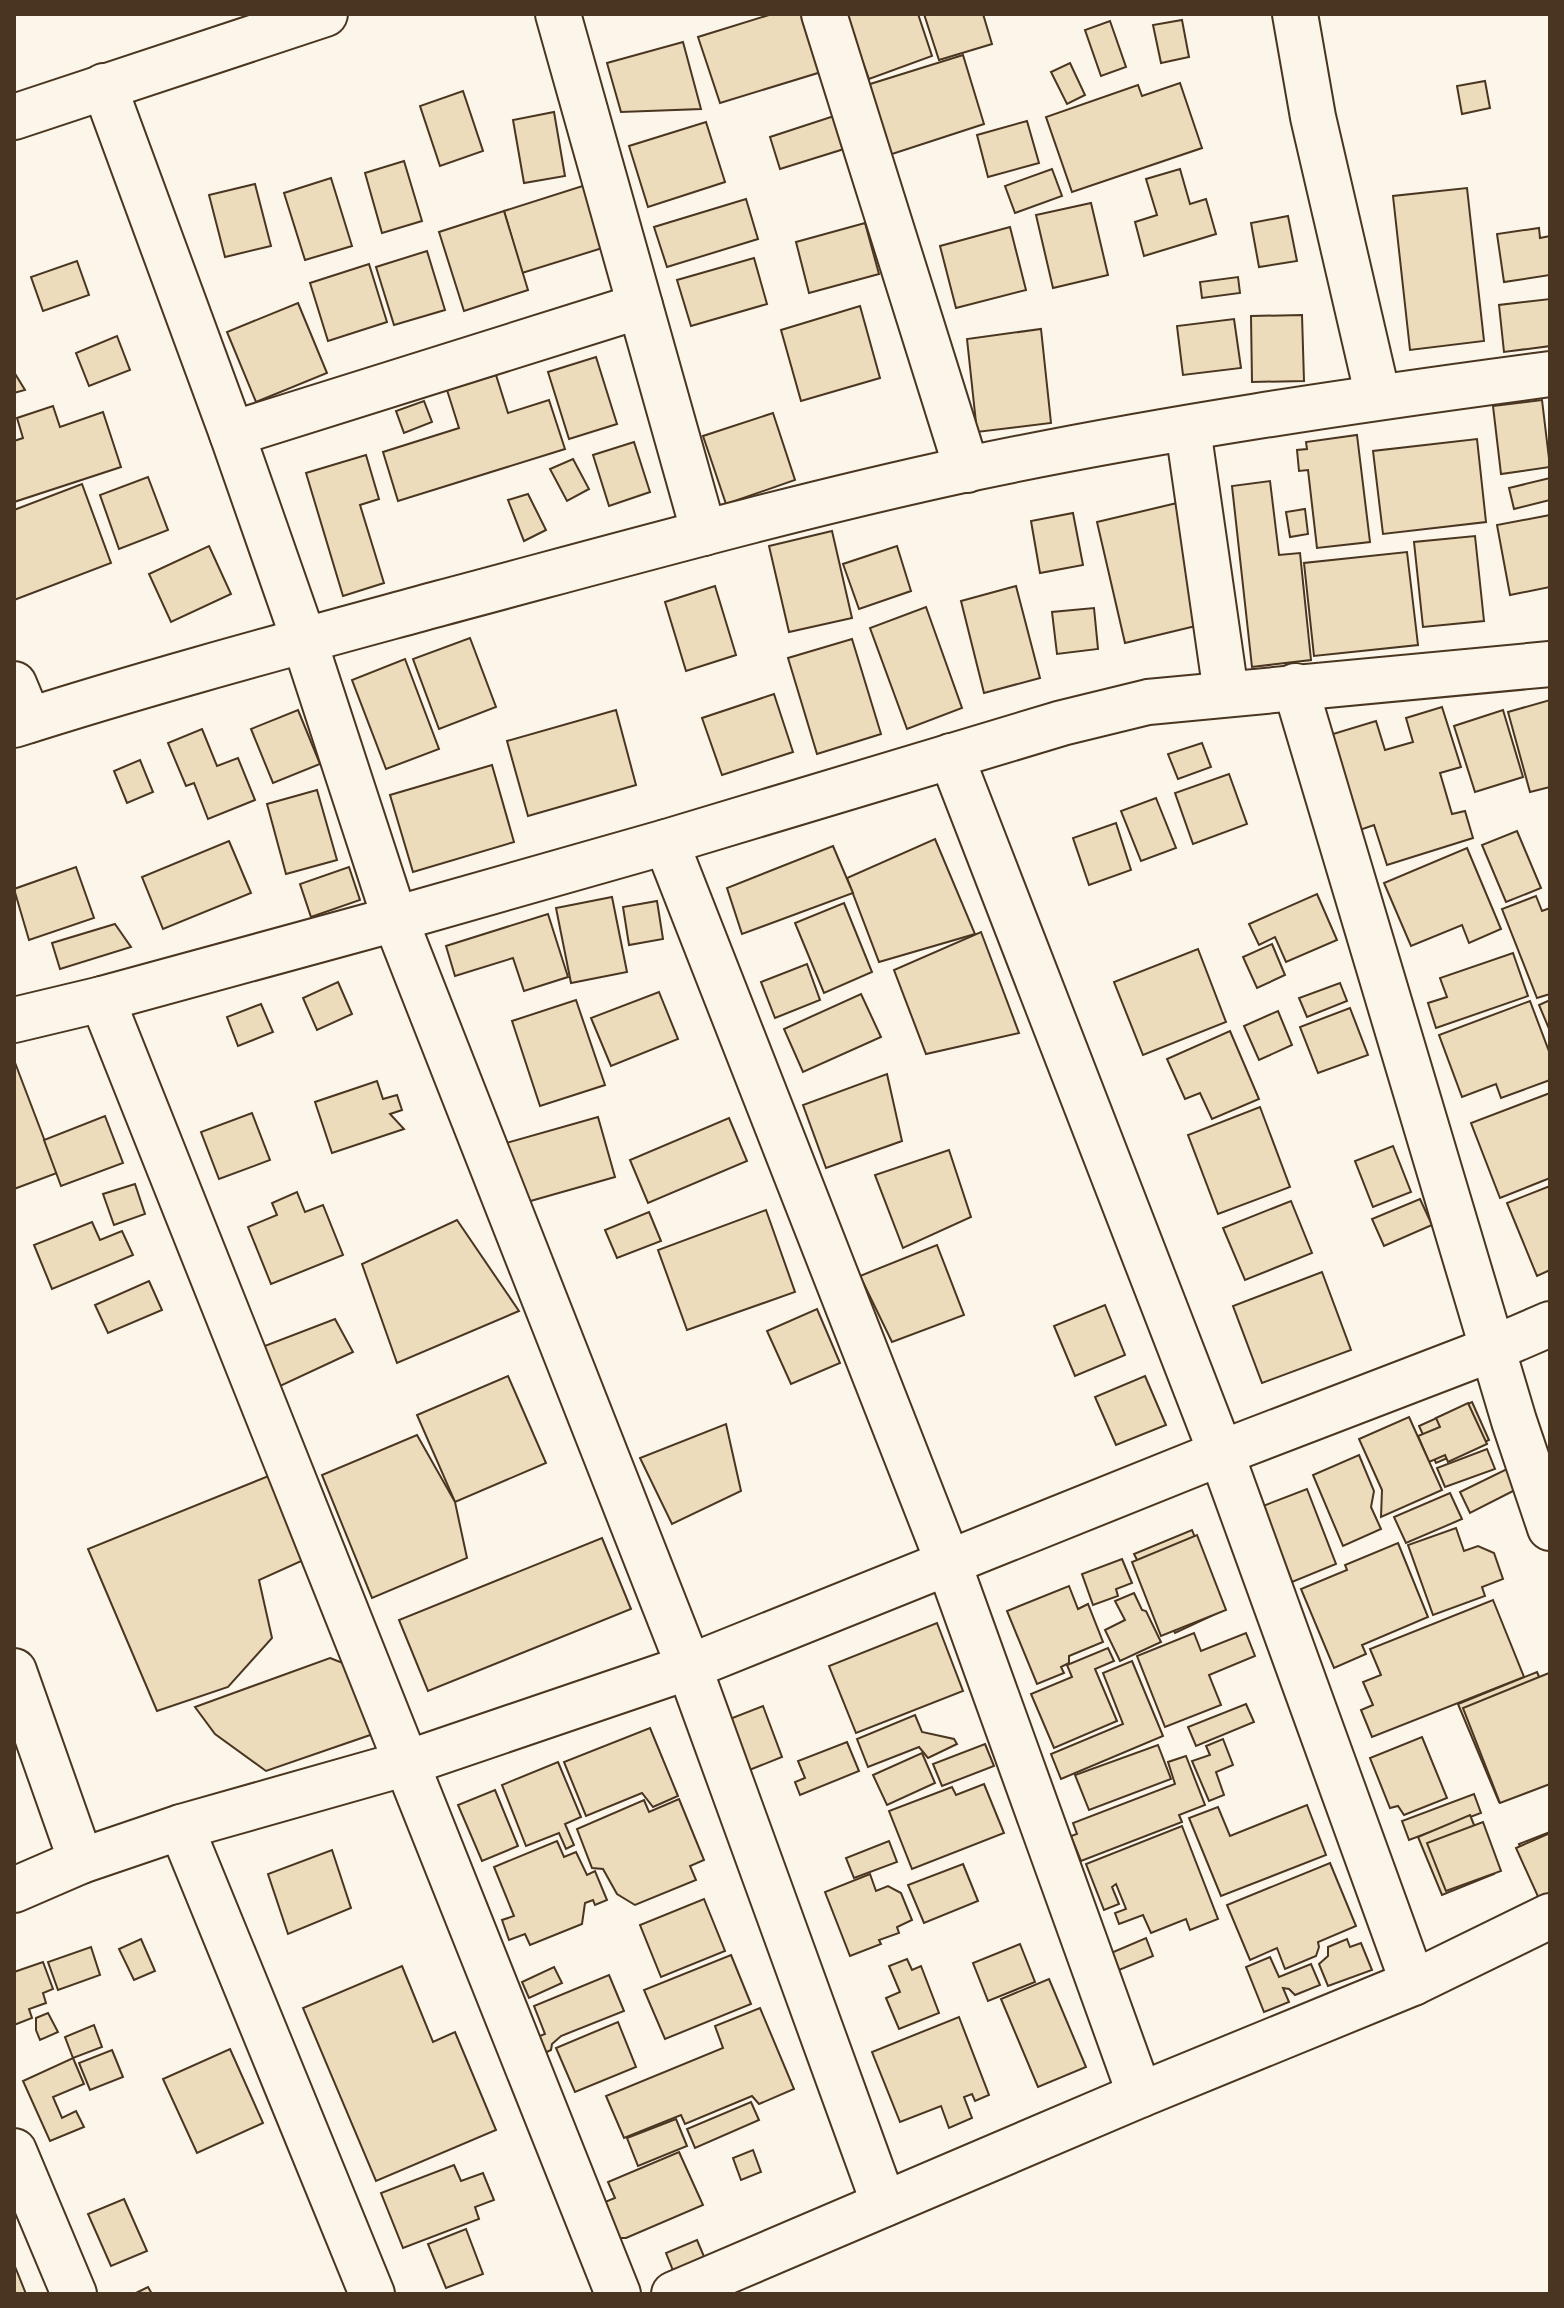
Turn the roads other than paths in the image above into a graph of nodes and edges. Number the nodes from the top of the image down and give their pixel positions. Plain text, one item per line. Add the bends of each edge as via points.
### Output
1 (325, 14) edge
2 (558, 14) edge
3 (824, 14) edge
4 (1295, 14) edge
5 (104, 86) junction
6 (14, 117) edge
7 (640, 306) junction
8 (1550, 374) edge
9 (1378, 397) junction
10 (1188, 429) junction
11 (232, 434) junction
12 (967, 470) junction
13 (704, 533) junction
14 (304, 640) junction
15 (1550, 664) edge
16 (1295, 686) junction
17 (1226, 693) junction
18 (19, 710) edge
19 (951, 756) junction
20 (666, 842) junction
21 (395, 919) junction
22 (102, 999) junction
23 (14, 1020) edge
24 (1550, 1324) edge
25 (1492, 1349) junction
26 (1221, 1453) junction
27 (1550, 1528) edge
28 (948, 1562) junction
29 (689, 1667) junction
30 (14, 1671) edge
31 (407, 1763) junction
32 (181, 1827) junction
33 (81, 1861) junction
34 (14, 1890) edge
35 (1550, 1916) edge
36 (1413, 1983) junction
37 (1140, 2095) junction
38 (14, 2151) edge
39 (884, 2204) junction
40 (74, 2294) edge
41 (372, 2294) edge
42 (618, 2294) edge
43 (674, 2294) edge

1 - 5 street
2 - 7 street
3 - 12 street
4 - 9 street via 1313,117
5 - 6 street
5 - 11 street
7 - 11 street
7 - 13 street
8 - 9 street
9 - 10 street
10 - 12 street
10 - 17 street
11 - 14 street
12 - 13 street
13 - 14 street
14 - 18 street
14 - 21 street
15 - 16 street
16 - 17 street
16 - 25 street
17 - 19 street via 1148,702
19 - 20 street
19 - 26 street
20 - 21 street
20 - 28 street
21 - 22 street
21 - 29 street
22 - 23 street
22 - 31 street
24 - 25 street
25 - 26 street
25 - 27 street
26 - 28 street
26 - 36 street
28 - 29 street
28 - 37 street
29 - 31 street
29 - 39 street
30 - 33 street
31 - 32 street
31 - 42 street
32 - 33 street
32 - 41 street
33 - 34 street
35 - 36 street
36 - 37 street
37 - 39 street
38 - 40 street
39 - 43 street

